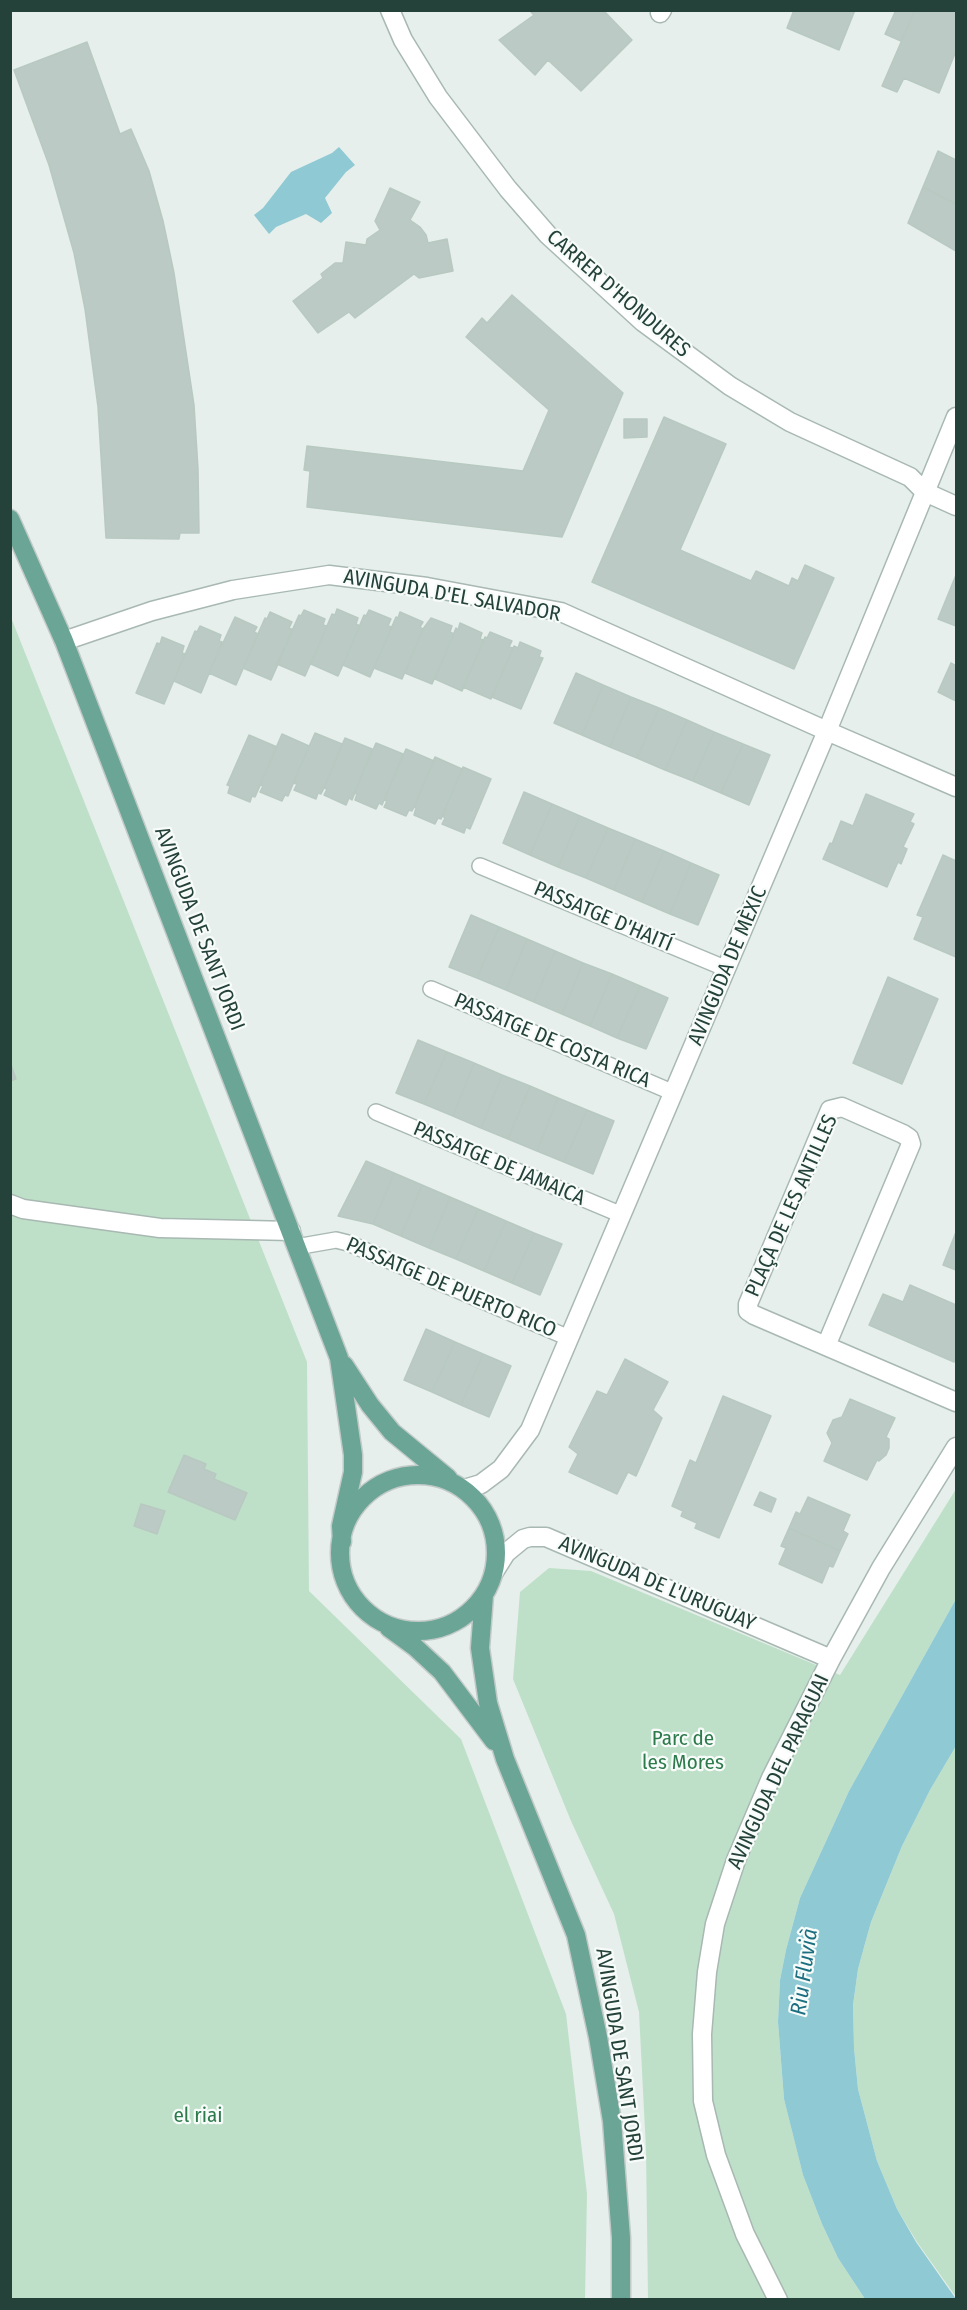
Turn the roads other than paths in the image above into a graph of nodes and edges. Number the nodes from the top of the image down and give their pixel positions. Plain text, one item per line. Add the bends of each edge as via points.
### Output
1 (390, 10) edge
2 (957, 417) edge
3 (925, 492) junction
4 (957, 506) edge
5 (10, 519) edge
6 (64, 641) junction
7 (827, 731) junction
8 (957, 787) edge
9 (480, 866) dead end
10 (727, 969) junction
11 (431, 989) dead end
12 (674, 1094) junction
13 (376, 1112) dead end
14 (10, 1204) edge
15 (622, 1215) junction
16 (294, 1239) junction
17 (569, 1338) junction
18 (826, 1346) junction
19 (339, 1358) junction
20 (957, 1402) edge
21 (957, 1447) edge
22 (460, 1487) junction
23 (342, 1542) junction
24 (494, 1572) junction
25 (484, 1595) junction
26 (375, 1618) junction
27 (831, 1659) junction
28 (505, 1759) junction
29 (621, 2300) edge
30 (778, 2300) edge

1 - 3 street, CARRER D'HONDURES via 403,40 438,97 508,189 609,292 730,386 813,434 910,477
2 - 3 street, AVINGUDA DE MÈXIC
3 - 4 street, CARRER D'HONDURES
3 - 7 street, AVINGUDA DE MÈXIC
5 - 6 main road, AVINGUDA DE SANT JORDI
6 - 7 street, AVINGUDA D'EL SALVADOR via 152,610 234,590 340,576 427,587 561,612
6 - 16 main road, AVINGUDA DE SANT JORDI
7 - 8 street, AVINGUDA D'EL SALVADOR
7 - 10 street, AVINGUDA DE MÈXIC
9 - 10 lane, PASSATGE D'HAITÍ
10 - 12 street, AVINGUDA DE MÈXIC
11 - 12 lane, PASSATGE DE COSTA RICA
12 - 15 street, AVINGUDA DE MÈXIC
13 - 15 lane, PASSATGE DE JAMAICA
14 - 16 street via 159,1228
15 - 17 street, AVINGUDA DE MÈXIC
16 - 17 lane, PASSATGE DE PUERTO RICO via 348,1243
16 - 19 main road, AVINGUDA DE SANT JORDI
17 - 22 street, AVINGUDA DE MÈXIC via 520,1445 501,1469 482,1484
18 - 18 street, PLAÇA DE LES ANTILLES via 754,1315 748,1311 748,1304 830,1110 842,1107 903,1134 911,1144
18 - 20 street
19 - 22 main road, AVINGUDA DE SANT JORDI via 392,1432
19 - 23 main road, AVINGUDA DE SANT JORDI via 353,1455
21 - 27 street, AVINGUDA DEL PARAGUAI via 881,1568
22 - 23 main road via 436,1476 416,1474 373,1489 350,1515
22 - 24 main road, AVINGUDA DE SANT JORDI via 474,1497 489,1520 496,1546
23 - 26 main road via 346,1583
24 - 25 main road
24 - 27 street, AVINGUDA DE L'URUGUAY via 506,1553 523,1539 546,1537
25 - 26 main road via 459,1620 427,1630 400,1629
25 - 28 main road, AVINGUDA DE SANT JORDI via 480,1648 484,1683
26 - 28 main road, AVINGUDA DE SANT JORDI via 442,1672
27 - 30 street, AVINGUDA DEL PARAGUAI via 771,1778 736,1860 715,1924 707,1972 702,2034 703,2101 716,2155 745,2234
28 - 29 main road, AVINGUDA DE SANT JORDI via 576,1935 598,2037 612,2121 621,2238

